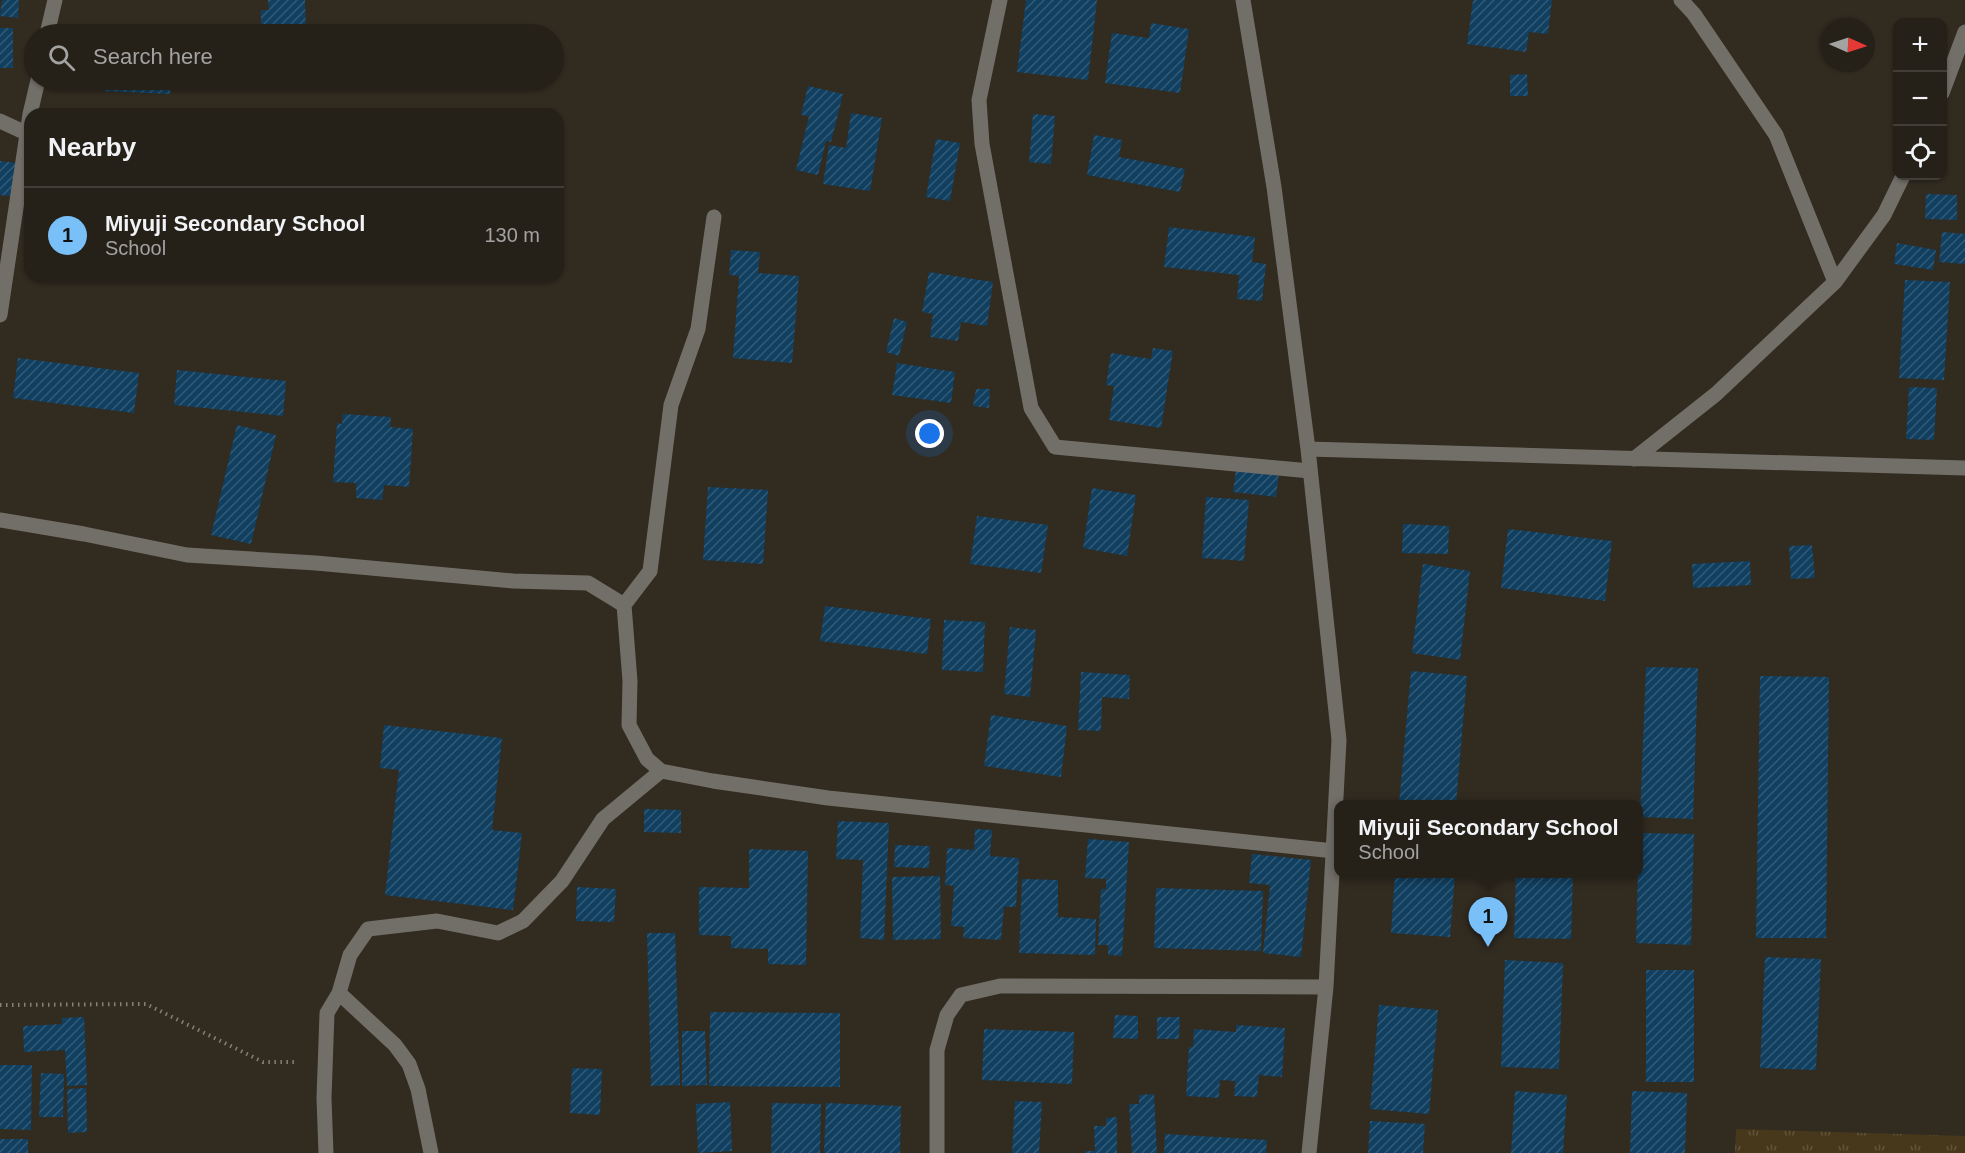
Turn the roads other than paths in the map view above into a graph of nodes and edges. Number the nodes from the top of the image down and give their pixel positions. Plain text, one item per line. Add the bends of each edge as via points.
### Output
1 (55, 0) edge
2 (1000, 0) edge
3 (1243, 0) edge
4 (1681, 0) edge
5 (49, 24) edge
6 (1965, 32) edge
7 (1947, 80) edge
8 (36, 90) edge
9 (31, 108) edge
10 (0, 121) edge
11 (24, 132) edge
12 (24, 147) edge
13 (1901, 180) edge
14 (714, 217) dead end
15 (1835, 282) junction
16 (0, 315) edge
17 (1308, 448) junction
18 (1634, 459) junction
19 (1965, 468) edge
20 (1310, 471) junction
21 (0, 520) edge
22 (624, 604) junction
23 (661, 771) junction
24 (1337, 800) edge
25 (1334, 851) joint
26 (1326, 987) junction
27 (339, 993) junction
28 (326, 1153) edge
29 (431, 1153) edge
30 (937, 1153) edge
31 (1310, 1153) edge

1 - 5 street
2 - 20 street via 979,100 982,144 1031,408 1055,447
3 - 17 street via 1274,187
4 - 15 street via 1776,135
6 - 7 street
8 - 9 street
10 - 11 street
12 - 16 street
13 - 15 street via 1884,215
14 - 22 street via 698,329 671,405 650,571
15 - 18 street via 1716,394
17 - 18 street
17 - 20 street
18 - 19 street
20 - 24 street via 1340,740
21 - 22 street via 187,555 588,583
22 - 23 street via 629,724 647,759
23 - 25 street via 828,798
23 - 27 street via 603,819 562,881 523,921 498,933 437,921 368,929 351,955
25 - 26 street
26 - 30 street via 1000,986 961,995 947,1015 937,1050
26 - 31 street
27 - 28 street via 327,1013
27 - 29 street via 395,1045 409,1064

